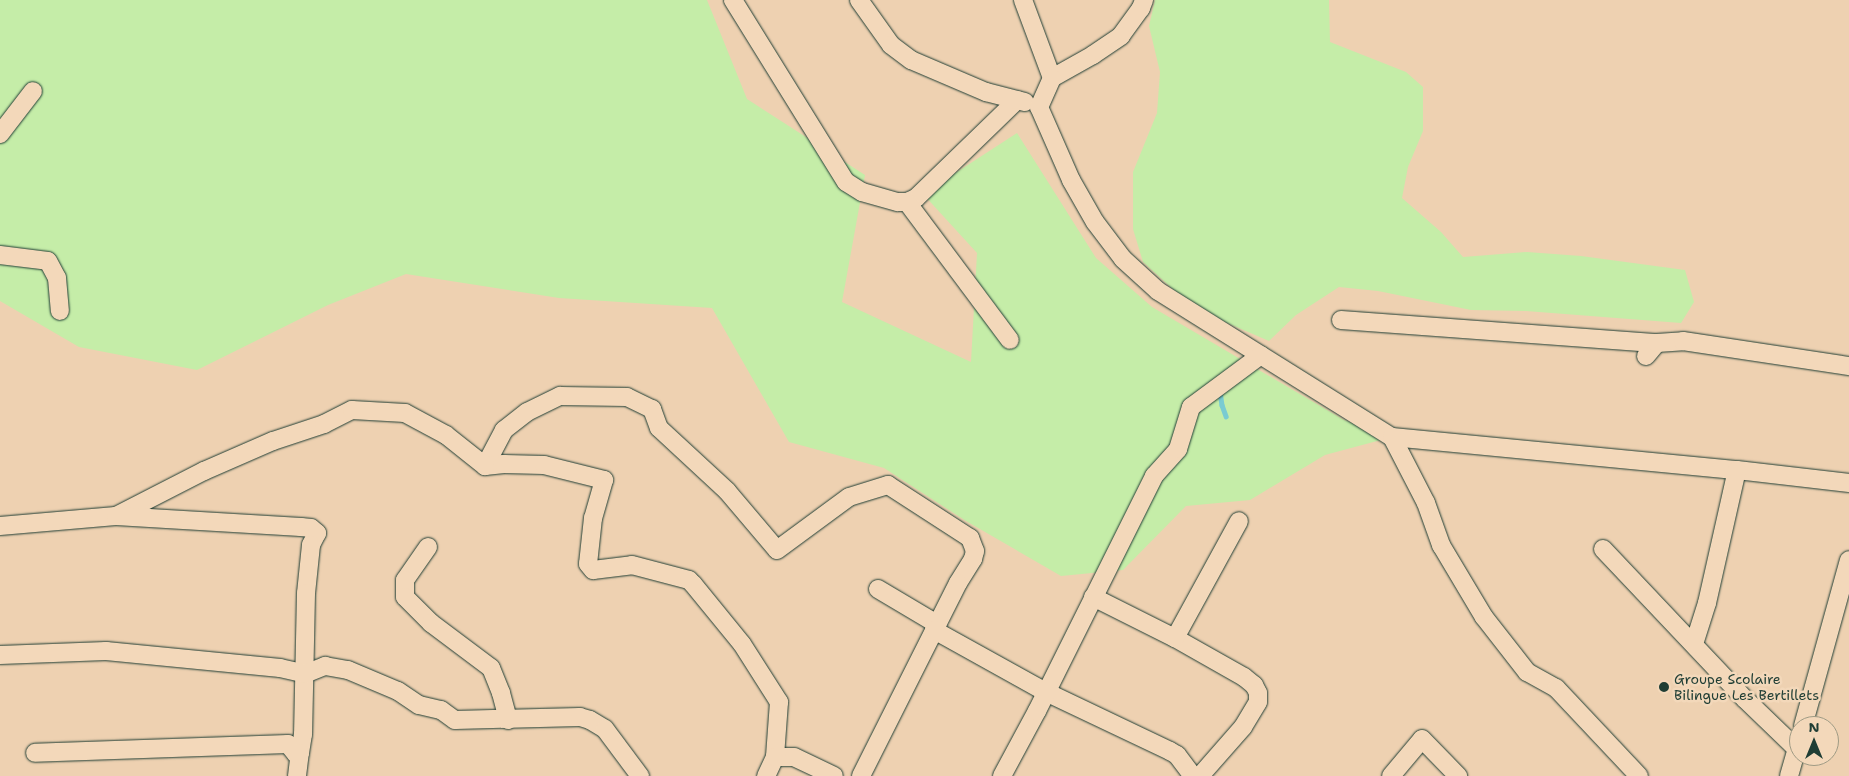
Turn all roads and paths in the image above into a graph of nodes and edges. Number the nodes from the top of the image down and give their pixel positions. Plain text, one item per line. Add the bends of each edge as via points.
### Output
1 (733, 0) edge
2 (859, 0) edge
3 (1023, 0) edge
4 (1144, 0) edge
5 (1052, 78) junction
6 (33, 91) dead end
7 (1017, 100) junction
8 (1039, 107) junction
9 (0, 134) edge
10 (907, 202) junction
11 (0, 255) edge
12 (60, 311) dead end
13 (1341, 320) dead end
14 (1010, 340) dead end
15 (1261, 355) junction
16 (1849, 366) edge
17 (1392, 437) junction
18 (485, 466) junction
19 (1737, 470) junction
20 (1849, 483) edge
21 (116, 516) junction
22 (1239, 521) dead end
23 (0, 526) edge
24 (428, 548) dead end
25 (1603, 549) dead end
26 (1849, 560) edge
27 (878, 589) dead end
28 (1093, 597) junction
29 (936, 627) junction
30 (1175, 638) junction
31 (1694, 644) junction
32 (0, 655) edge
33 (305, 674) junction
34 (1046, 692) junction
35 (1806, 716) edge
36 (508, 720) junction
37 (1789, 737) edge
38 (35, 753) dead end
39 (300, 753) junction
40 (775, 757) junction
41 (297, 776) edge
42 (640, 776) edge
43 (766, 776) edge
44 (834, 776) edge
45 (862, 776) edge
46 (1002, 776) edge
47 (1193, 776) edge
48 (1200, 776) edge
49 (1391, 776) edge
50 (1458, 776) edge
51 (1639, 776) edge

1 - 10 street via 846,182 862,192
2 - 7 street via 892,45 912,60 986,92
3 - 5 street
4 - 5 street via 1121,36 1093,56
5 - 8 street
6 - 9 street
7 - 8 street
7 - 10 street via 916,198
8 - 15 street via 1071,180 1095,222 1123,259 1158,291
10 - 14 street
11 - 12 street via 48,261 57,278
13 - 16 street via 1651,350 1683,341
15 - 17 street
15 - 28 street via 1191,407 1178,450 1154,476
17 - 19 street
17 - 51 street via 1426,503 1441,545 1484,617 1528,672 1556,688
18 - 21 street via 446,435 405,414 352,410 324,424 247,452
18 - 29 street via 504,430 527,412 560,396 627,397 652,409 660,428 727,491 777,550 849,497 888,485 970,538 974,544 973,559
18 - 40 street via 544,465 604,480 593,518 587,558 590,568 632,565 689,580 693,584 742,644 777,697
19 - 20 street
19 - 31 street via 1707,603
21 - 23 street
21 - 33 street via 311,528 316,533 311,545 306,593
22 - 30 street
24 - 36 street via 405,580 405,597 431,624 491,668
25 - 31 street
26 - 35 street
27 - 29 street
28 - 30 street
28 - 34 street
29 - 34 street
29 - 45 street
30 - 48 street via 1244,676 1258,693 1258,702 1243,727
31 - 37 street via 1745,699
32 - 33 street via 106,651 280,668
33 - 36 street via 325,666 348,670 398,691 419,705 441,710 455,720
33 - 39 street
34 - 46 street
34 - 47 street via 1170,751
36 - 42 street via 580,718 598,723
38 - 39 street via 288,744 296,754
39 - 41 street
40 - 43 street
40 - 44 street via 794,757
49 - 50 street via 1422,738

